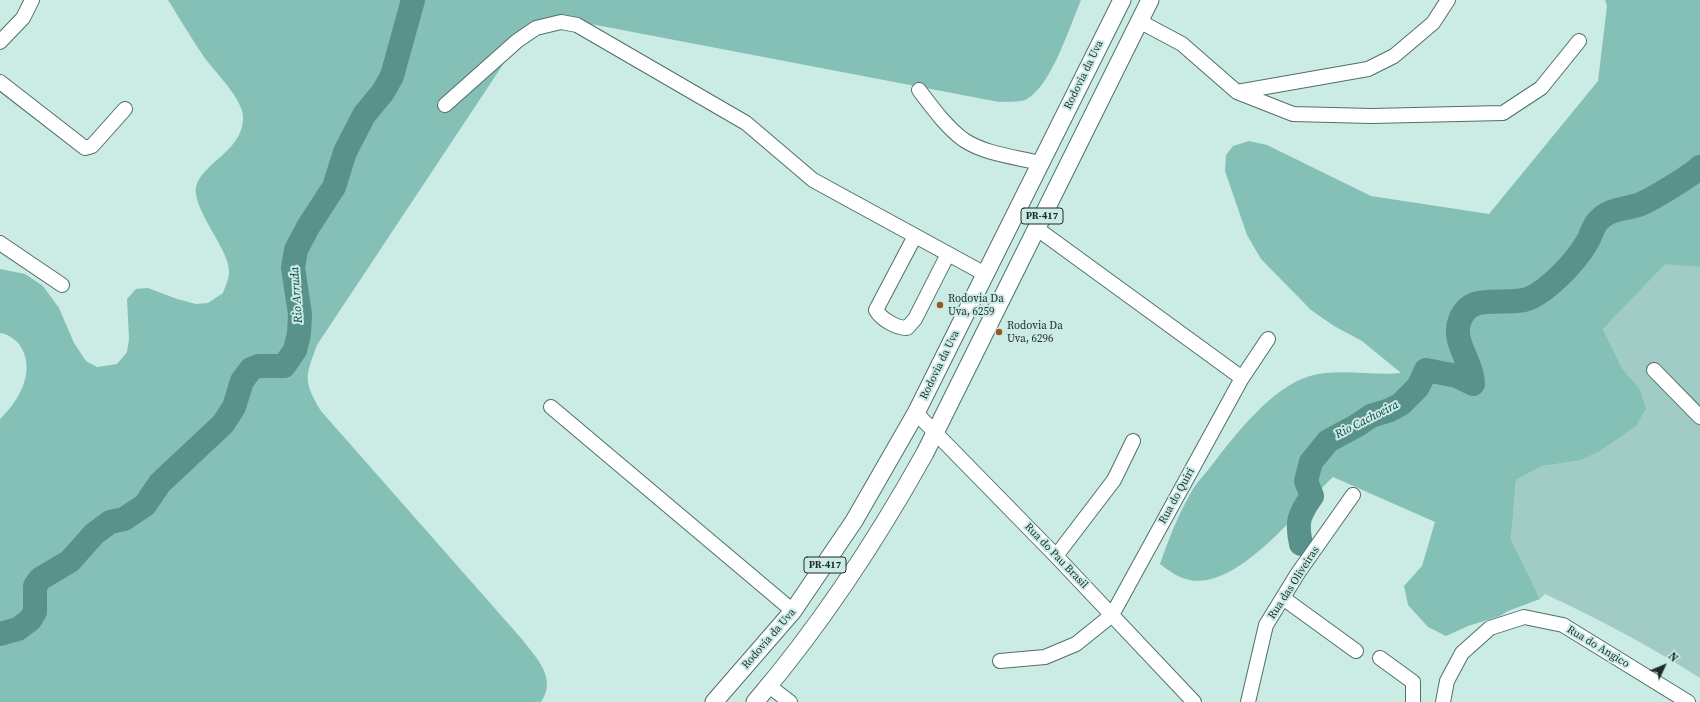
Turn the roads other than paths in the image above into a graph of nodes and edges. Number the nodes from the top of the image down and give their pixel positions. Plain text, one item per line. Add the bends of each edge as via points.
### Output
1 (32, 0) edge
2 (1122, 0) edge
3 (1150, 0) edge
4 (1448, 0) edge
5 (1140, 21) junction
6 (1579, 41) dead end
7 (0, 42) edge
8 (0, 82) edge
9 (919, 90) dead end
10 (1236, 92) junction
11 (445, 105) dead end
12 (125, 109) dead end
13 (1040, 163) junction
14 (1036, 228) junction
15 (915, 236) junction
16 (0, 243) edge
17 (948, 254) junction
18 (985, 274) junction
19 (62, 285) dead end
20 (1268, 339) dead end
21 (1654, 370) dead end
22 (1242, 378) junction
23 (551, 407) dead end
24 (916, 413) junction
25 (1700, 417) edge
26 (935, 431) junction
27 (1133, 441) dead end
28 (1353, 495) dead end
29 (1056, 556) junction
30 (1283, 598) junction
31 (793, 611) junction
32 (1112, 615) junction
33 (1356, 651) dead end
34 (1380, 658) dead end
35 (1000, 661) dead end
36 (768, 686) junction
37 (714, 702) edge
38 (755, 702) edge
39 (790, 702) edge
40 (1194, 702) edge
41 (1248, 702) edge
42 (1412, 702) edge
43 (1442, 702) edge
44 (1688, 702) edge

1 - 7 street via 23,18
2 - 13 main road, Rodovia da Uva / PR-417
3 - 5 main road, PR-417
4 - 10 street via 1433,23 1394,56 1368,69
5 - 10 street via 1182,44
5 - 14 main road, PR-417
6 - 10 street via 1541,88 1503,113 1371,116 1292,114
8 - 12 street via 85,148 92,146
9 - 13 street via 937,114 964,140 984,149
11 - 15 street via 517,41 536,28 561,22 577,25 746,123 813,180
13 - 18 main road, Rodovia da Uva / PR-417
14 - 22 street
14 - 26 main road, PR-417
15 - 17 street
15 - 17 street via 876,310 879,315 900,328 907,328 915,319
16 - 19 street
17 - 18 street
18 - 24 main road, Rodovia da Uva / PR-417
20 - 22 street, Rua do Quiri
21 - 25 street
22 - 32 street, Rua do Quiri
23 - 31 street
24 - 26 street, Rua do Pau Brasil
24 - 31 main road, Rodovia da Uva / PR-417 via 854,522
26 - 29 street, Rua do Pau Brasil
26 - 36 main road, PR-417 via 896,504 852,575 800,648
27 - 29 street via 1114,480
28 - 30 street, Rua das Oliveiras
29 - 32 street, Rua do Pau Brasil
30 - 33 street
30 - 41 street, Rua das Oliveiras via 1266,625
31 - 37 main road, Rodovia da Uva / PR-417
32 - 35 street via 1076,644 1045,657
32 - 40 street, Rua do Pau Brasil
34 - 42 street via 1414,682
36 - 38 main road, PR-417
36 - 39 street
43 - 44 street, Rua do Angico via 1447,681 1462,653 1490,628 1524,617 1563,626

